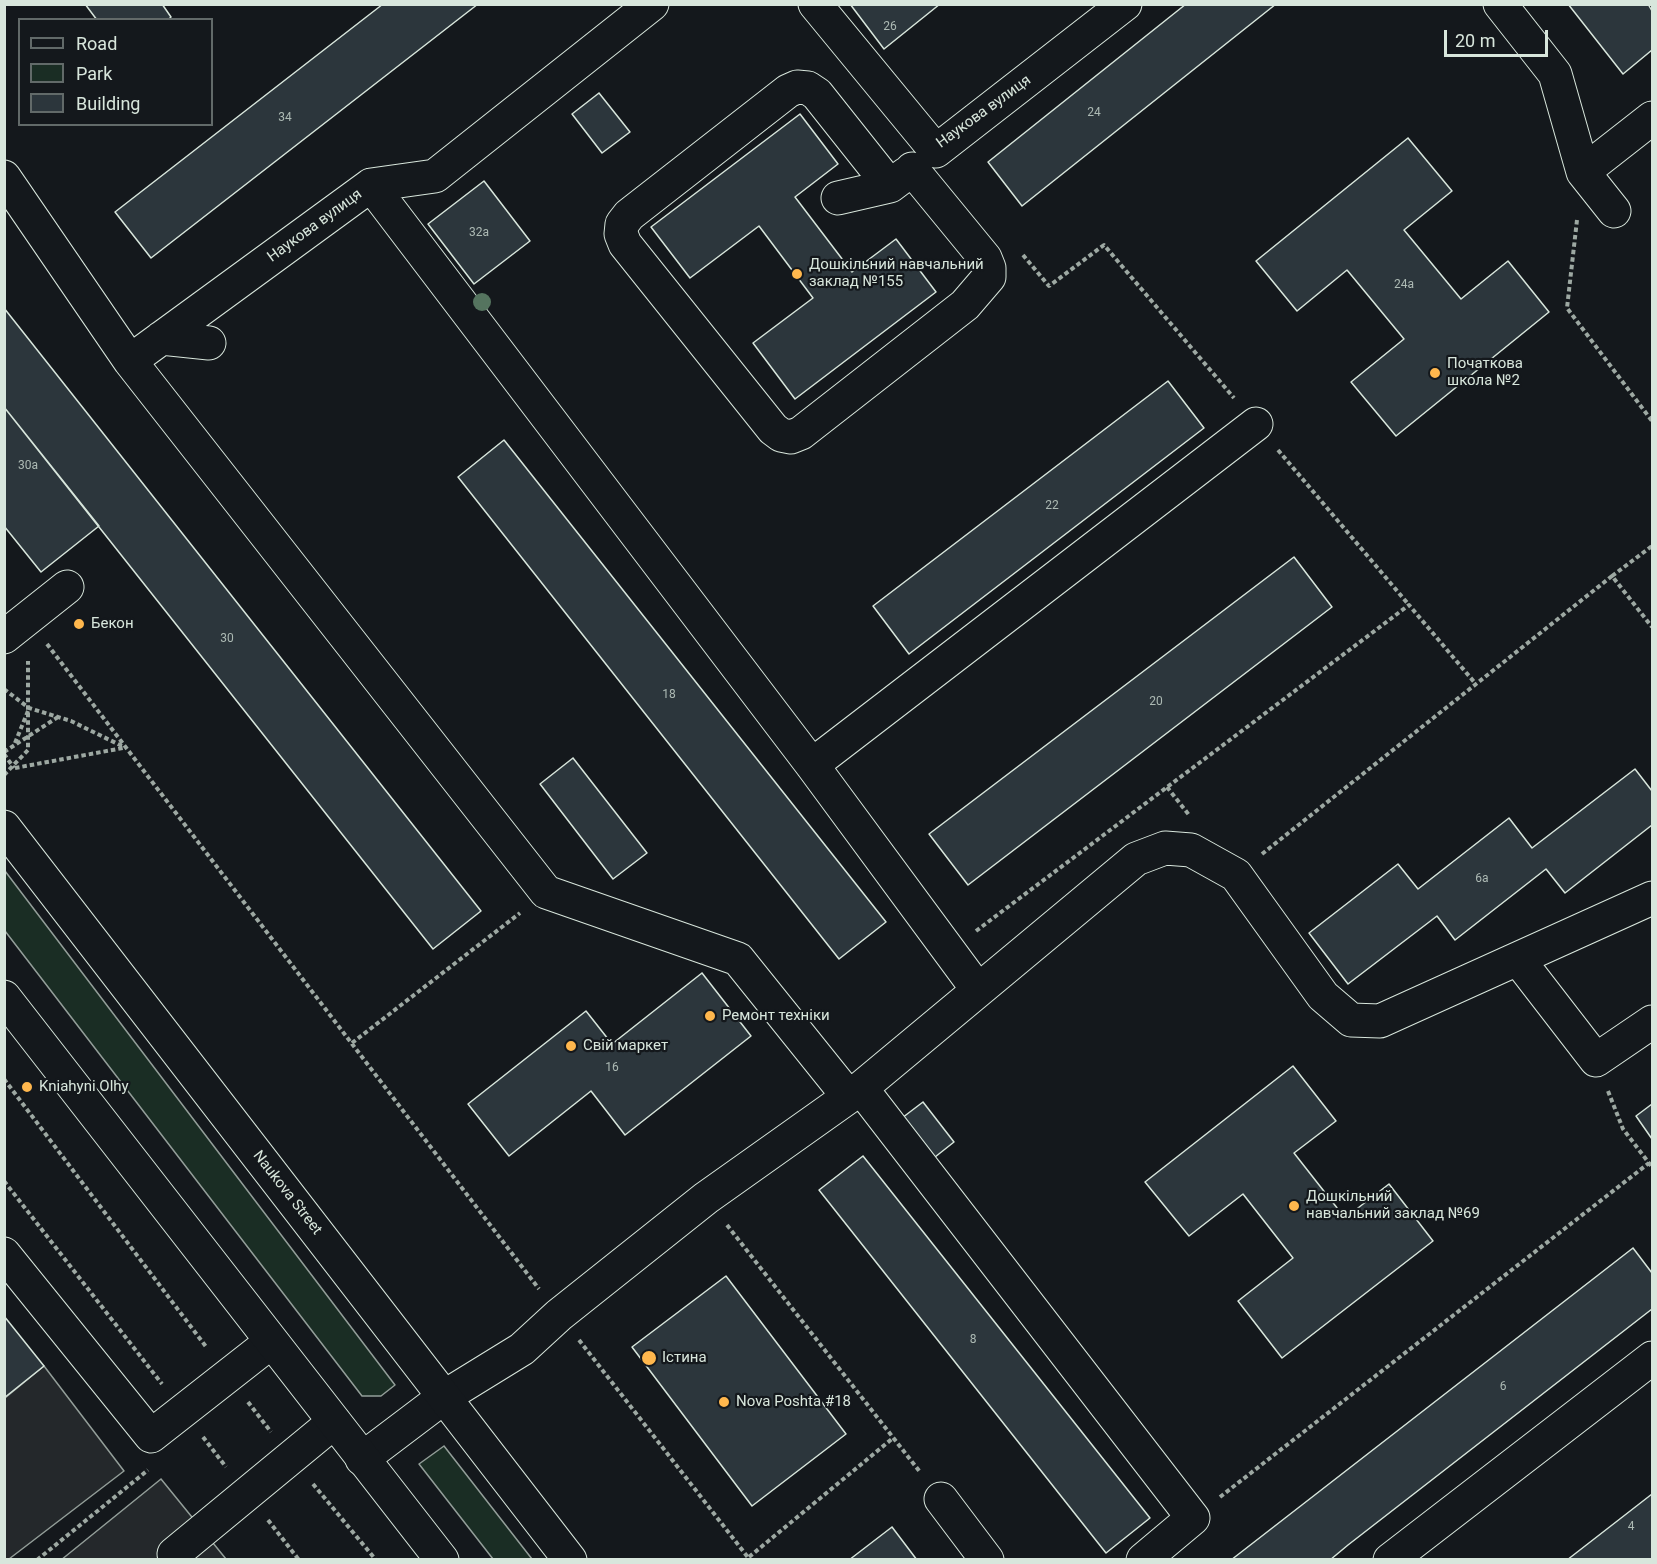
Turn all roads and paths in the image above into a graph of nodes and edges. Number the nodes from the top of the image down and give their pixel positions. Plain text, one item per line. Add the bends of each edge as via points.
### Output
1 (652, 4) edge
2 (815, 4) edge
3 (1125, 4) edge
4 (1500, 4) edge
5 (1653, 118) edge
6 (913, 169) junction
7 (1583, 172) junction
8 (4, 177) edge
9 (371, 185) junction
10 (838, 198) dead end
11 (1614, 211) dead end
12 (1019, 250) dead end
13 (162, 338) junction
14 (208, 343) dead end
15 (130, 362) junction
16 (1653, 421) edge
17 (1256, 424) junction
18 (1653, 546) edge
19 (1611, 576) junction
20 (67, 587) dead end
21 (1409, 605) junction
22 (1653, 627) edge
23 (16, 628) edge
24 (1475, 683) junction
25 (4, 689) edge
26 (29, 708) junction
27 (58, 717) junction
28 (28, 738) junction
29 (15, 744) junction
30 (125, 747) junction
31 (4, 753) edge
32 (812, 765) junction
33 (14, 768) junction
34 (4, 776) edge
35 (4, 827) edge
36 (1236, 875) junction
37 (546, 892) junction
38 (1653, 898) edge
39 (950, 951) junction
40 (1518, 959) junction
41 (978, 990) junction
42 (4, 997) edge
43 (1653, 1022) edge
44 (352, 1043) junction
45 (1596, 1060) junction
46 (4, 1078) edge
47 (855, 1092) junction
48 (1649, 1163) junction
49 (1653, 1167) edge
50 (4, 1181) edge
51 (706, 1198) junction
52 (4, 1254) edge
53 (559, 1315) junction
54 (271, 1342) junction
55 (1653, 1358) edge
56 (229, 1377) junction
57 (444, 1397) junction
58 (183, 1411) junction
59 (334, 1422) junction
60 (893, 1438) junction
61 (291, 1457) junction
62 (362, 1459) junction
63 (153, 1466) dead end
64 (247, 1494) junction
65 (941, 1499) joint
66 (1193, 1518) junction
67 (174, 1554) dead end
68 (749, 1558) edge
69 (37, 1560) edge
70 (299, 1560) edge
71 (376, 1560) edge
72 (442, 1560) edge
73 (570, 1560) edge
74 (987, 1560) edge
75 (1143, 1560) edge
76 (1390, 1560) edge

1 - 9 main road, Наукова вулиця via 435,176
2 - 6 main road, Наукова вулиця
3 - 6 main road, Наукова вулиця
4 - 7 main road via 1555,74
5 - 7 main road
6 - 6 main road via 985,258 989,277 965,304 791,437 773,429 621,234 628,215 797,87 817,94
6 - 10 main road
7 - 11 main road
7 - 16 path via 1567,308
8 - 15 main road
9 - 13 main road, Наукова вулиця
9 - 32 main road
12 - 17 path via 1049,286 1104,245
13 - 14 main road
13 - 15 main road, Наукова вулиця
15 - 37 main road
17 - 21 path
17 - 32 main road
18 - 19 path
19 - 22 path
19 - 24 path
20 - 23 main road
21 - 24 path
21 - 39 path
23 - 26 path
23 - 30 path
24 - 36 path
25 - 26 path
26 - 27 path
26 - 28 path
26 - 29 path
27 - 28 path
27 - 30 path
28 - 29 path
28 - 33 path via 28,750
29 - 31 path
30 - 33 path
30 - 44 path
31 - 33 path
32 - 39 main road
33 - 34 path
35 - 57 main road, Naukova Street
36 - 40 main road via 1323,996 1351,1020 1380,1022
36 - 41 main road via 1191,850 1165,848 1136,859
37 - 44 path
37 - 47 main road via 738,959
38 - 40 main road
39 - 41 main road
40 - 45 main road
41 - 47 main road
42 - 54 main road
43 - 45 main road
44 - 53 path
45 - 48 path via 1623,1129
46 - 56 path
47 - 51 main road
47 - 66 main road
48 - 49 path
48 - 66 path
50 - 58 path
51 - 53 main road
51 - 60 path
52 - 58 main road via 151,1436
53 - 57 main road via 522,1349
53 - 68 path
54 - 56 main road
54 - 59 main road
55 - 76 main road
56 - 58 main road
56 - 61 path
57 - 62 main road
57 - 73 main road, Naukova Street
58 - 64 path
59 - 61 main road
59 - 62 main road
60 - 65 path
60 - 68 path
61 - 64 main road
61 - 71 path
62 - 72 main road
63 - 69 path
64 - 67 main road
64 - 70 path
65 - 74 main road
66 - 75 main road

